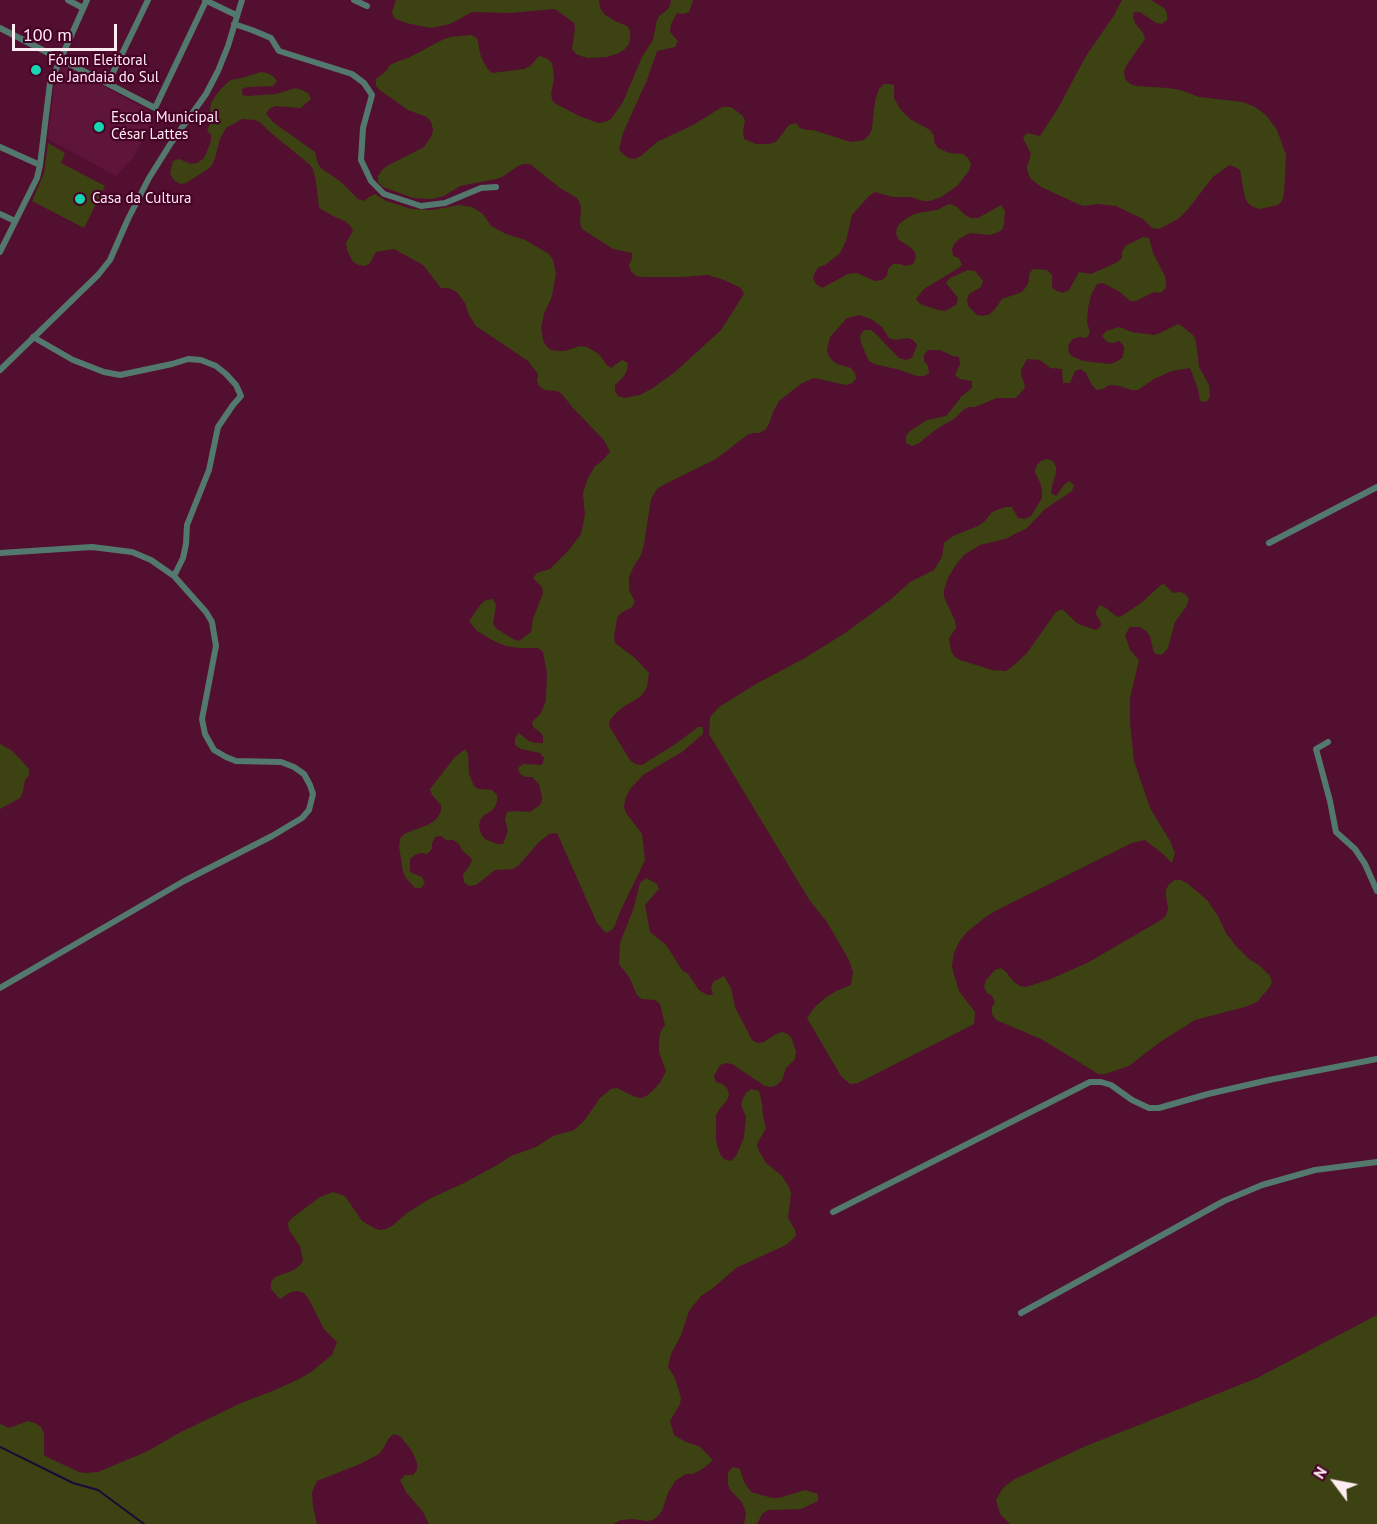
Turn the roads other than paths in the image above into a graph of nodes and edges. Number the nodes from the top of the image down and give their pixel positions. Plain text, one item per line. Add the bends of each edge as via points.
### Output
1 (68, 0) edge
2 (87, 0) edge
3 (148, 0) edge
4 (206, 0) edge
5 (242, 0) edge
6 (354, 0) edge
7 (367, 6) dead end
8 (83, 8) junction
9 (236, 15) junction
10 (234, 24) junction
11 (0, 28) edge
12 (61, 58) junction
13 (108, 83) junction
14 (0, 147) edge
15 (40, 165) junction
16 (496, 187) dead end
17 (0, 214) edge
18 (15, 221) junction
19 (0, 252) edge
20 (33, 337) junction
21 (0, 370) edge
22 (1377, 487) edge
23 (1269, 543) dead end
24 (0, 554) edge
25 (174, 576) junction
26 (1328, 742) dead end
27 (1377, 891) edge
28 (0, 988) edge
29 (1377, 1059) edge
30 (1377, 1162) edge
31 (833, 1212) dead end
32 (1021, 1313) dead end

1 - 8 street
2 - 8 street
3 - 13 street
4 - 9 street
4 - 13 street via 155,108
5 - 9 street
6 - 7 street
8 - 12 street
9 - 10 street
10 - 16 street via 271,38 279,51 352,74 364,83 372,95 363,128 361,159 371,181 384,194 421,206
10 - 20 street via 206,94 149,178 110,260
11 - 12 street
12 - 13 street
12 - 15 street via 50,83
14 - 15 street
15 - 18 street
17 - 18 street
18 - 19 street
20 - 21 street
20 - 25 street via 104,372 120,375 188,359 201,360 216,366 236,385 241,396 218,427 209,470 187,525 183,558
22 - 23 street
24 - 25 street via 92,547 132,552
25 - 28 street via 212,622 216,646 202,719 214,750 236,761 281,762 294,767 310,785 309,810 272,836 184,881
26 - 27 street via 1316,749 1336,832 1365,864
29 - 31 street via 1269,1080 1159,1108 1132,1100 1111,1085 1090,1082
30 - 32 street via 1315,1170 1224,1201

